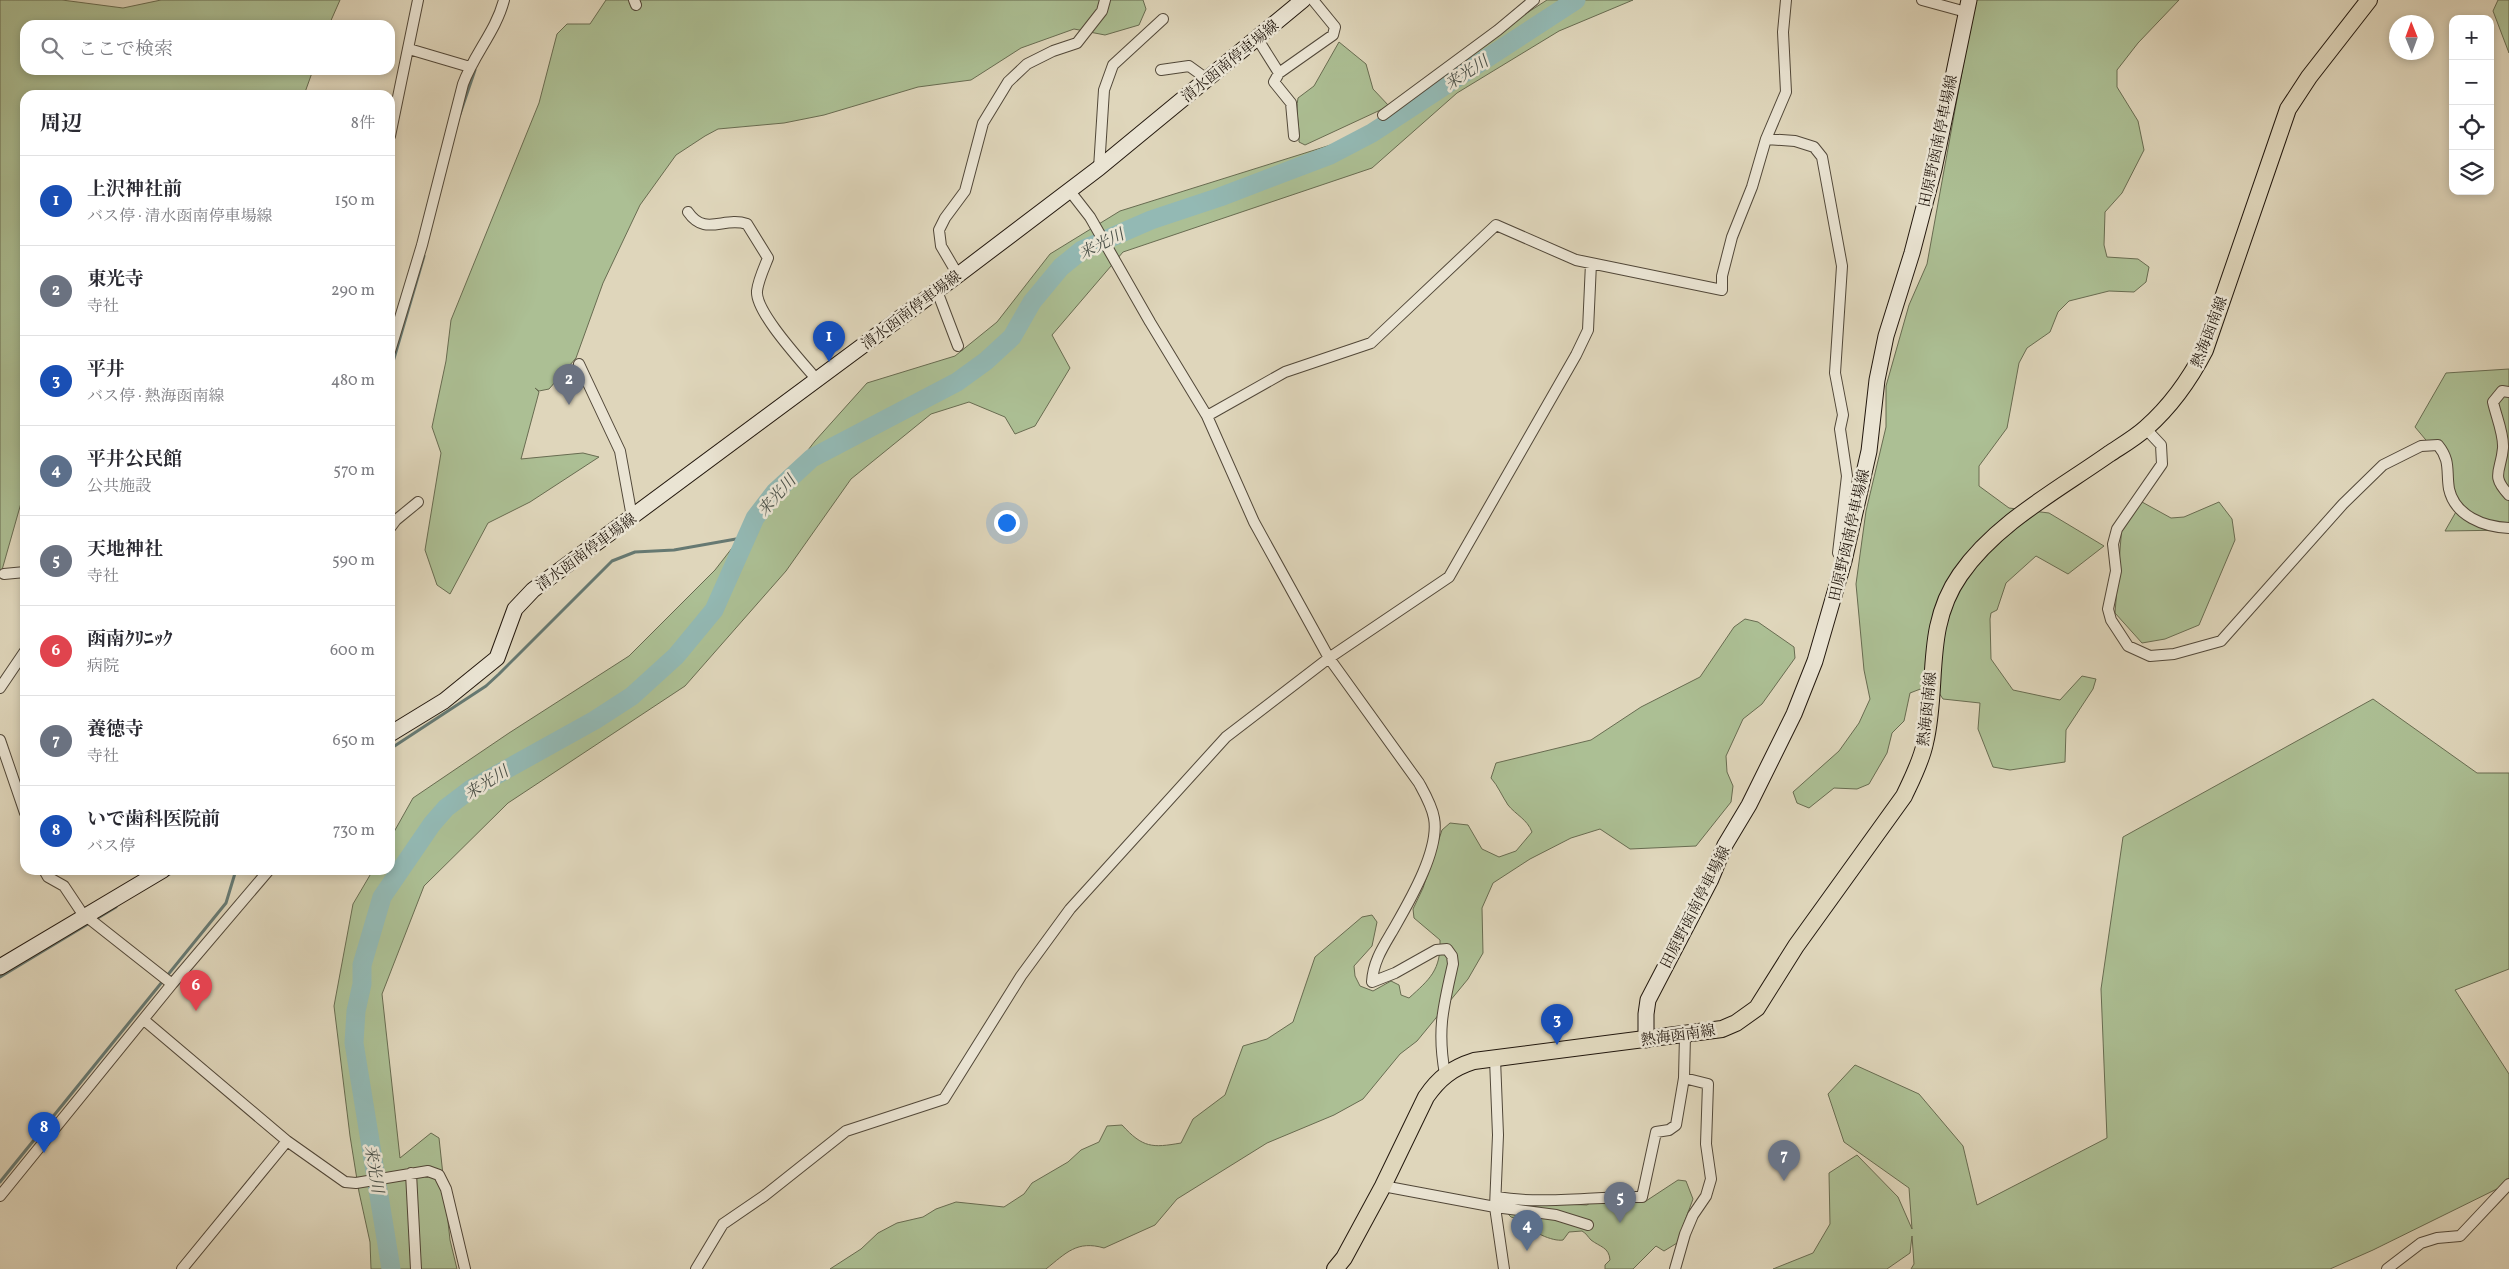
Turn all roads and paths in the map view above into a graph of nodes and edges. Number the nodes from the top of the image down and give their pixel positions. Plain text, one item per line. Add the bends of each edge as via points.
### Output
1 (418, 0) edge
2 (504, 0) edge
3 (1105, 0) edge
4 (1303, 0) edge
5 (1313, 0) edge
6 (1786, 0) edge
7 (1922, 0) edge
8 (2369, 0) edge
9 (1531, 1) edge
10 (1967, 6) edge
11 (1163, 19) dead end
12 (1257, 38) junction
13 (409, 49) junction
14 (470, 67) junction
15 (1161, 70) dead end
16 (1279, 73) junction
17 (1207, 80) junction
18 (395, 113) edge
19 (1383, 115) dead end
20 (1294, 136) dead end
21 (1766, 138) junction
22 (1099, 168) junction
23 (1069, 190) junction
24 (688, 212) dead end
25 (1591, 263) junction
26 (958, 275) junction
27 (938, 291) junction
28 (395, 335) edge
29 (958, 346) dead end
30 (579, 364) dead end
31 (817, 380) junction
32 (2509, 392) edge
33 (1207, 416) junction
34 (2146, 429) junction
35 (2509, 496) edge
36 (418, 502) dead end
37 (632, 518) junction
38 (395, 521) edge
39 (2509, 528) edge
40 (1844, 561) junction
41 (20, 572) edge
42 (4, 574) dead end
43 (20, 658) edge
44 (1329, 658) junction
45 (0, 688) edge
46 (395, 731) edge
47 (0, 740) edge
48 (20, 785) edge
49 (47, 875) edge
50 (155, 875) edge
51 (265, 875) edge
52 (87, 916) junction
53 (0, 967) edge
54 (172, 984) junction
55 (144, 1020) junction
56 (1685, 1035) junction
57 (1646, 1040) junction
58 (1495, 1058) junction
59 (1445, 1074) junction
60 (1684, 1078) junction
61 (287, 1141) junction
62 (407, 1174) junction
63 (2509, 1184) edge
64 (1383, 1186) junction
65 (0, 1196) edge
66 (1496, 1202) junction
67 (1588, 1225) dead end
68 (182, 1269) edge
69 (416, 1269) edge
70 (465, 1269) edge
71 (696, 1269) edge
72 (1335, 1269) edge
73 (1504, 1269) edge
74 (1675, 1269) edge
75 (2387, 1269) edge

1 - 13 street
2 - 14 street via 500,17
3 - 26 street via 1102,11 1077,43 1027,64 1008,82 983,123 965,190 939,230 941,246
4 - 12 main road, 清水函南停車場線
5 - 16 street via 1335,27 1333,35
6 - 21 street via 1783,32 1786,92
7 - 10 street
8 - 34 main road, 熱海函南線 via 2308,77 2288,109 2205,350 2192,376
9 - 19 street via 1498,30
10 - 40 main road, 田原野函南停車場線 via 1934,168 1886,336 1869,451
11 - 22 street via 1113,65 1104,90
12 - 16 street
12 - 17 main road, 清水函南停車場線
13 - 14 street
13 - 18 street
14 - 28 street
15 - 17 street via 1189,66
16 - 20 street via 1274,82 1291,102
17 - 22 main road, 清水函南停車場線
21 - 25 street via 1732,237 1722,276 1722,290
21 - 40 street via 1814,147 1822,157 1824,167 1842,266 1835,373 1843,415 1840,430 1846,476 1838,553
22 - 23 main road, 清水函南停車場線
23 - 26 main road, 清水函南停車場線
23 - 33 street via 1090,217
24 - 31 street via 697,223 704,225 746,224 768,258 757,291 759,302 772,324
25 - 33 street via 1576,260 1496,225 1371,343 1285,372
25 - 44 street via 1588,330 1449,577
26 - 27 main road, 清水函南停車場線
27 - 29 street
27 - 31 main road, 清水函南停車場線
30 - 37 street via 620,452
31 - 37 main road, 清水函南停車場線
32 - 35 street via 2502,391 2493,402 2503,448 2497,478
33 - 44 street via 1254,522
34 - 39 street via 2161,445 2162,464 2117,529 2113,544 2116,571 2108,609 2122,639 2146,656 2174,654 2221,641 2382,464 2421,446 2438,446 2446,455 2450,490 2456,506 2469,518
34 - 56 main road, 熱海函南線 via 1991,539 1959,575 1942,605 1933,652 1926,742 1904,796 1796,946 1757,1008 1736,1024
36 - 38 street
37 - 46 main road, 清水函南停車場線 via 520,602 497,658 479,675
40 - 57 main road, 田原野函南停車場線 via 1816,661 1794,714 1648,1000
41 - 42 street
43 - 45 street
44 - 59 street via 1419,783 1434,818 1434,840 1426,864 1374,964 1372,982 1436,950 1447,950 1452,956 1440,1025
44 - 71 street via 1226,737 1070,909 1021,976 944,1099 846,1131 764,1196 722,1224
47 - 48 street
49 - 52 street via 64,886 79,911
50 - 52 main road
51 - 54 street
52 - 53 main road
52 - 54 street
54 - 55 street
55 - 61 street
55 - 65 street
56 - 57 main road, 熱海函南線
56 - 60 street
57 - 58 main road, 熱海函南線
58 - 59 main road, 熱海函南線 via 1465,1064
58 - 66 street
59 - 64 main road, 熱海函南線 via 1426,1097
60 - 66 street via 1676,1125 1670,1130 1656,1132 1642,1197
60 - 74 street via 1708,1084 1706,1144 1711,1179 1706,1196 1684,1234
61 - 62 street via 345,1182
61 - 68 street
62 - 69 street
62 - 70 street via 428,1171 439,1175 446,1190
63 - 75 street via 2460,1236 2421,1243
64 - 66 street
64 - 72 main road, 熱海函南線
66 - 67 street
66 - 73 street

